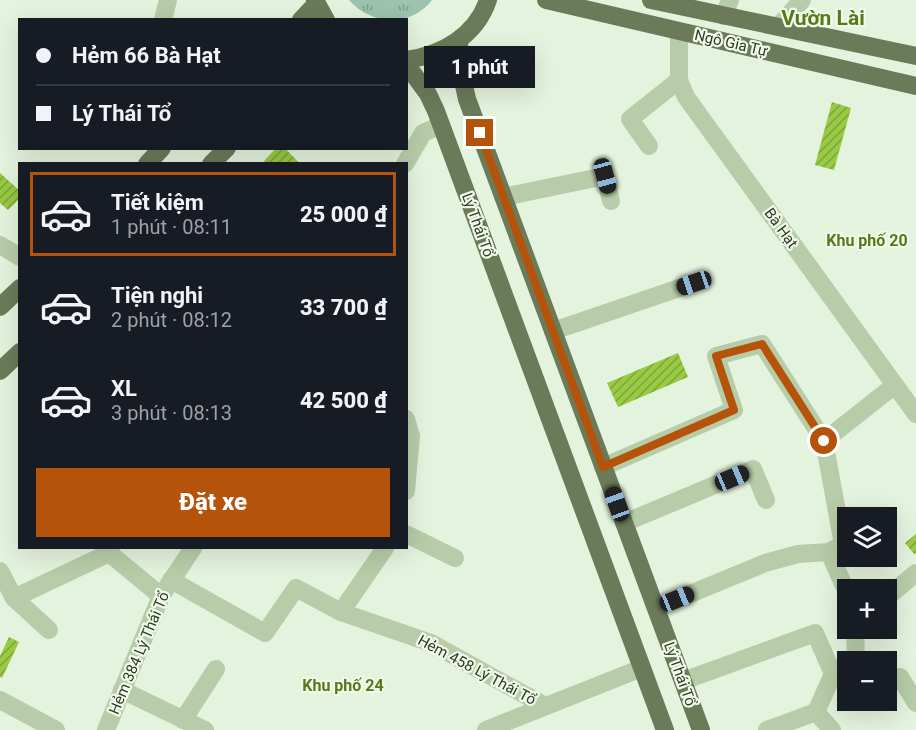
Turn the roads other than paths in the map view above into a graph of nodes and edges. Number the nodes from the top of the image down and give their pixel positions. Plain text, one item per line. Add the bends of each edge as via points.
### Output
1 (168, 0) edge
2 (488, 0) edge
3 (546, 0) edge
4 (651, 0) edge
5 (802, 0) edge
6 (319, 8) edge
7 (727, 8) edge
8 (164, 18) edge
9 (304, 18) edge
10 (779, 26) junction
11 (679, 32) junction
12 (459, 40) junction
13 (916, 56) edge
14 (408, 62) edge
15 (408, 65) edge
16 (679, 80) junction
17 (916, 86) edge
18 (441, 125) junction
19 (649, 146) dead end
20 (160, 150) edge
21 (225, 150) edge
22 (149, 162) edge
23 (214, 162) edge
24 (406, 162) edge
25 (503, 197) junction
26 (611, 201) dead end
27 (0, 245) edge
28 (18, 256) edge
29 (694, 283) dead end
30 (18, 290) edge
31 (0, 307) edge
32 (553, 331) junction
33 (18, 354) edge
34 (0, 371) edge
35 (895, 385) junction
36 (916, 414) edge
37 (408, 426) edge
38 (824, 441) junction
39 (603, 467) junction
40 (408, 469) edge
41 (766, 500) dead end
42 (624, 523) junction
43 (408, 535) edge
44 (192, 549) edge
45 (384, 549) edge
46 (110, 550) edge
47 (829, 552) junction
48 (455, 558) dead end
49 (0, 571) edge
50 (915, 576) edge
51 (841, 579) edge
52 (171, 580) junction
53 (897, 590) edge
54 (161, 596) junction
55 (15, 598) junction
56 (656, 608) junction
57 (341, 612) junction
58 (49, 630) dead end
59 (837, 653) edge
60 (642, 668) junction
61 (216, 669) dead end
62 (897, 678) edge
63 (683, 681) junction
64 (837, 681) edge
65 (122, 690) junction
66 (0, 700) edge
67 (916, 703) edge
68 (545, 706) junction
69 (816, 712) junction
70 (183, 720) junction
71 (529, 722) edge
72 (56, 730) edge
73 (106, 730) edge
74 (205, 730) edge
75 (486, 730) edge
76 (665, 730) edge
77 (701, 730) edge
78 (767, 730) edge
79 (832, 730) edge

1 - 8 street
2 - 12 main road via 474,25
3 - 11 main road, Ngô Gia Tự
4 - 7 main road
5 - 10 street
6 - 9 main road
7 - 10 main road
10 - 13 main road
11 - 16 street, Bà Hạt
11 - 17 main road, Ngô Gia Tự
12 - 14 main road via 442,51
12 - 25 main road, Lý Thái Tổ via 467,99
15 - 18 main road, Lý Thái Tổ via 428,94
16 - 19 street via 630,118
16 - 35 street, Bà Hạt via 686,98
18 - 24 street via 423,133
18 - 60 main road, Lý Thái Tổ
20 - 22 main road
21 - 23 main road
25 - 26 street via 605,176
25 - 32 main road, Lý Thái Tổ
27 - 28 street
29 - 32 street
30 - 31 main road
32 - 39 main road, Lý Thái Tổ
33 - 34 main road
35 - 36 street, Bà Hạt
35 - 38 street
37 - 40 street
38 - 39 street via 762,344 716,356 734,410
38 - 47 street via 843,544
39 - 42 main road, Lý Thái Tổ
41 - 42 street via 753,469
42 - 56 main road, Lý Thái Tổ
43 - 48 street
44 - 52 street, Hẻm 384 Lý Thái Tổ
45 - 57 street
46 - 54 street
46 - 55 street
47 - 51 street
47 - 56 street via 798,554 765,563
49 - 55 street
50 - 53 street
52 - 54 street, Hẻm 384 Lý Thái Tổ
52 - 57 street, Hẻm 458 Lý Thái Tổ via 265,633 296,588
54 - 65 street, Hẻm 384 Lý Thái Tổ
55 - 58 street
56 - 63 main road, Lý Thái Tổ
57 - 68 street, Hẻm 458 Lý Thái Tổ via 431,643
59 - 63 street via 815,633
60 - 68 street
60 - 76 main road, Lý Thái Tổ
61 - 70 street
62 - 67 street via 900,677
63 - 77 main road, Lý Thái Tổ
64 - 69 street
65 - 70 street
65 - 73 street, Hẻm 384 Lý Thái Tổ
66 - 72 street
68 - 71 street
69 - 78 street
69 - 79 street
70 - 74 street
71 - 75 street

